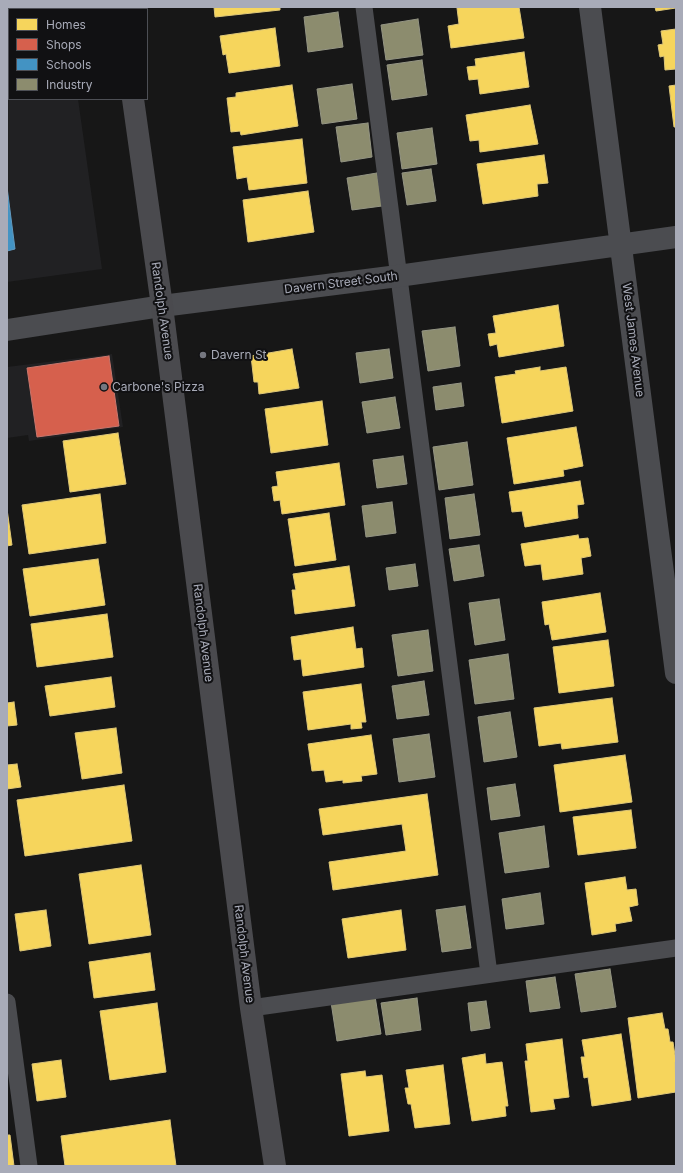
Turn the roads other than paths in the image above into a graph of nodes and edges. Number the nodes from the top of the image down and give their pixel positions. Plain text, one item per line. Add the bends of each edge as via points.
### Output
1 (364, 7) edge
2 (590, 7) edge
3 (133, 100) edge
4 (676, 237) edge
5 (621, 244) junction
6 (398, 276) junction
7 (162, 306) junction
8 (7, 330) edge
9 (676, 673) edge
10 (676, 948) edge
11 (489, 974) junction
12 (7, 1002) edge
13 (251, 1008) junction
14 (29, 1166) edge
15 (275, 1166) edge

1 - 6 lane
2 - 5 street, West James Avenue
3 - 7 main road, Randolph Avenue
4 - 5 street, Davern Street South
5 - 6 street, Davern Street South
5 - 9 street, West James Avenue
6 - 7 street, Davern Street South
6 - 11 lane
7 - 8 street, Davern Street South
7 - 13 main road, Randolph Avenue
10 - 11 lane
11 - 13 lane
12 - 14 lane
13 - 15 main road, Randolph Avenue

